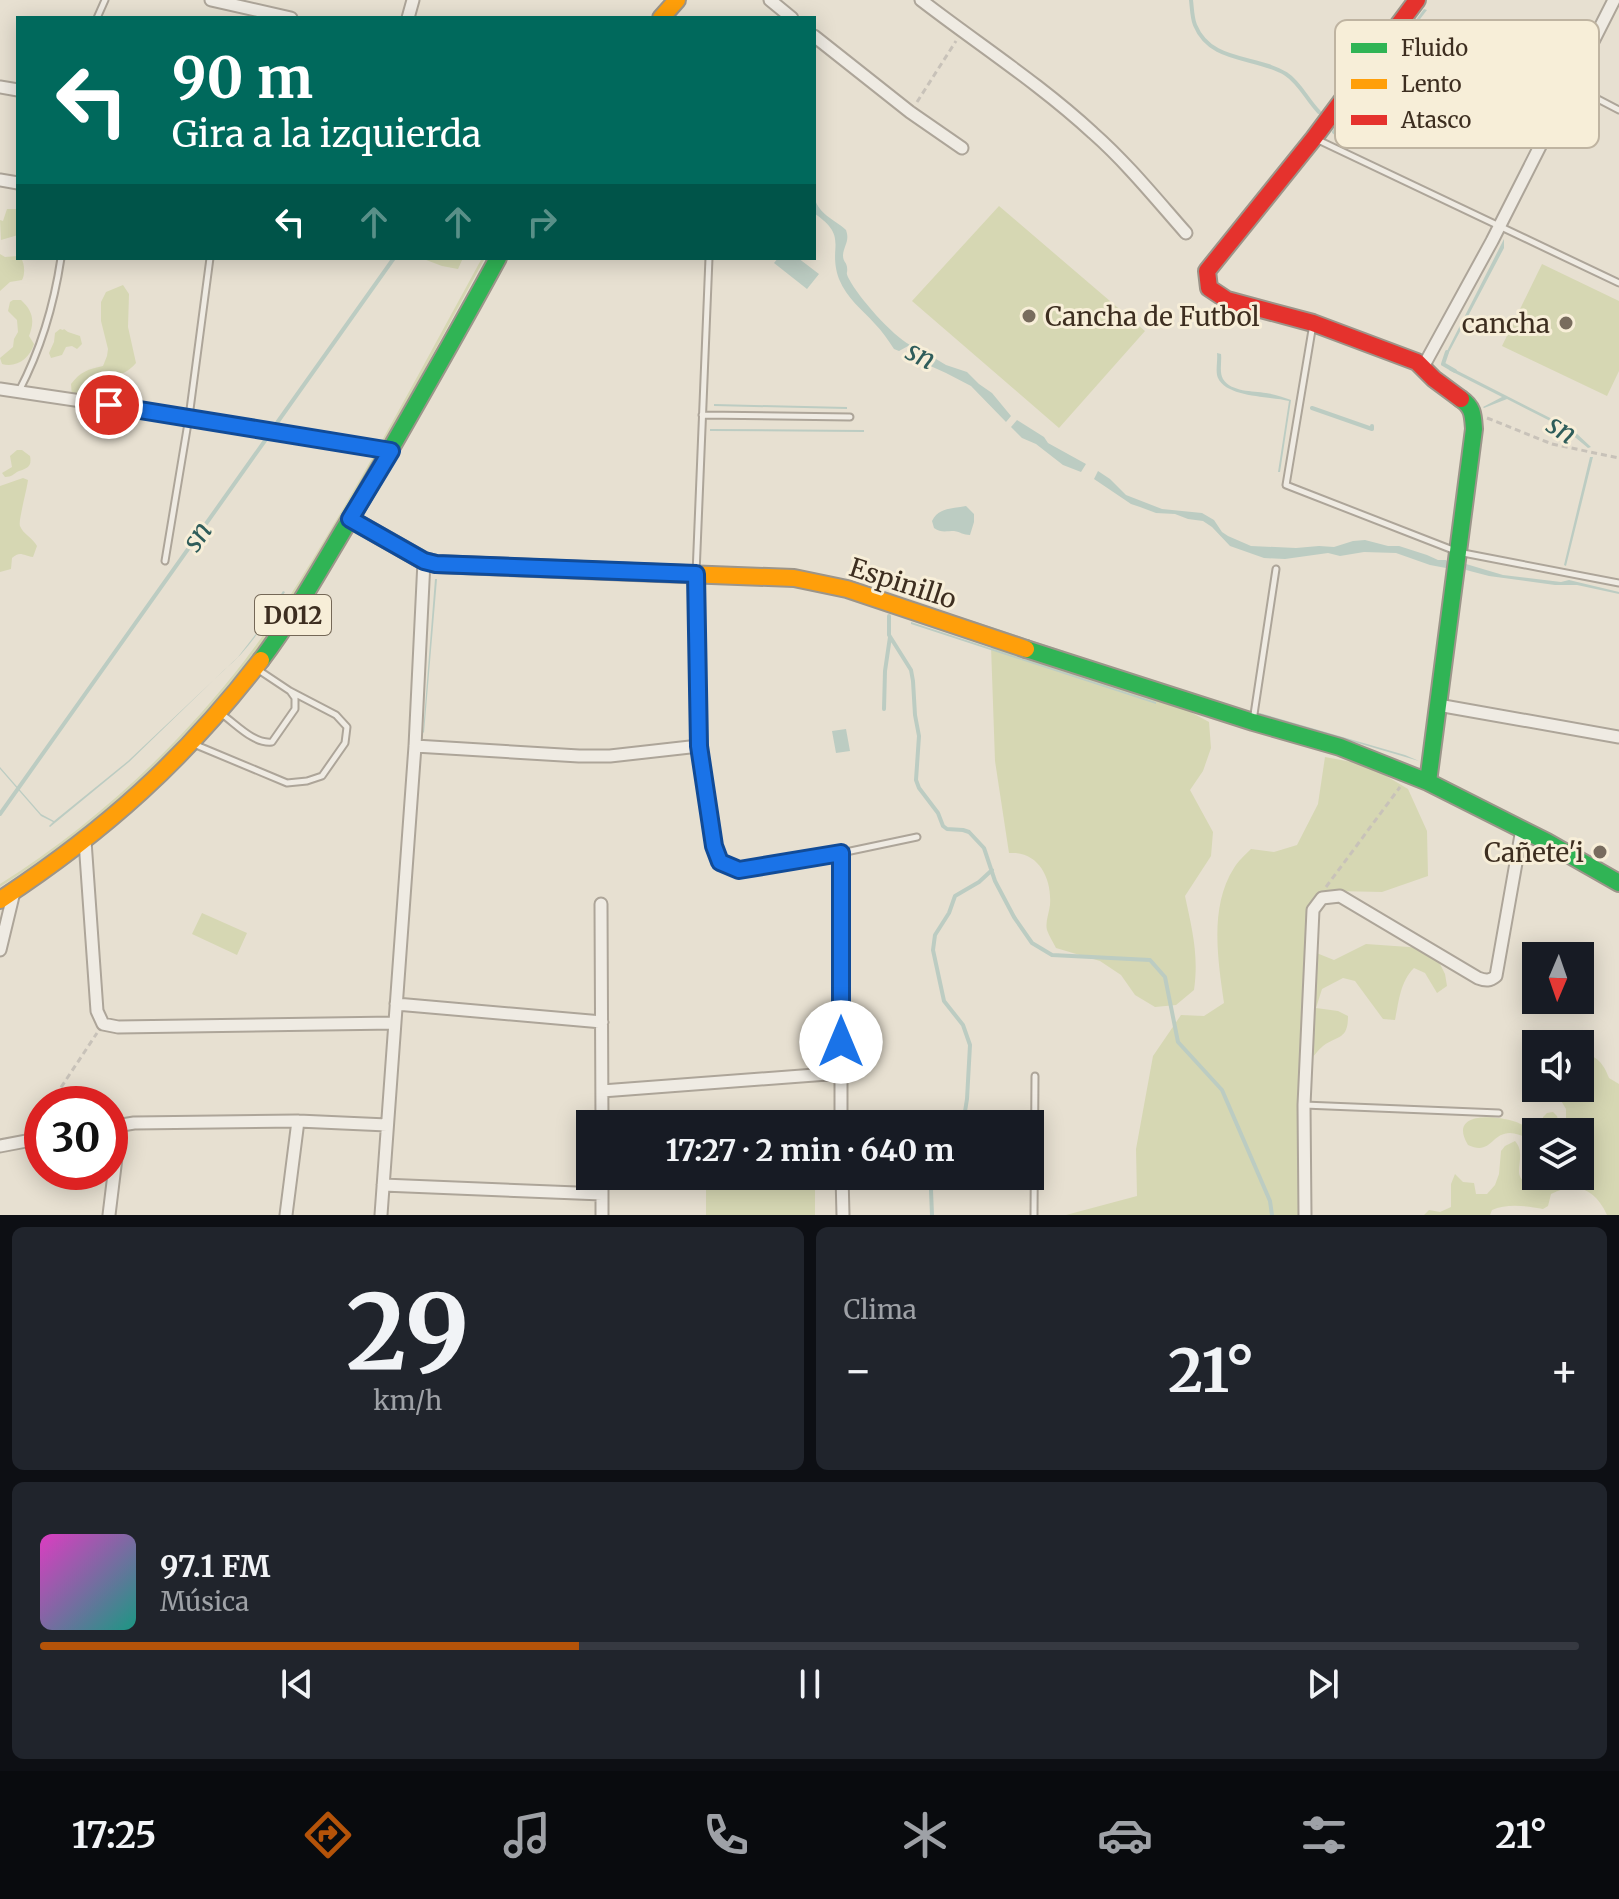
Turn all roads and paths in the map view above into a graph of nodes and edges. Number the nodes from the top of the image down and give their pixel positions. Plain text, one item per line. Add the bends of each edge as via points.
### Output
1 (211, 0) edge
2 (677, 0) edge
3 (770, 0) edge
4 (921, 0) edge
5 (1417, 0) edge
6 (1614, 0) edge
7 (282, 16) edge
8 (663, 16) edge
9 (790, 16) edge
10 (1402, 20) edge
11 (1599, 30) edge
12 (963, 32) junction
13 (816, 38) edge
14 (1599, 100) edge
15 (1619, 110) edge
16 (1335, 111) edge
17 (910, 112) junction
18 (1323, 127) junction
19 (1335, 135) edge
20 (962, 148) dead end
21 (1354, 148) edge
22 (1539, 148) edge
23 (1496, 232) junction
24 (1186, 233) dead end
25 (61, 260) edge
26 (210, 260) edge
27 (497, 260) edge
28 (709, 260) edge
29 (1619, 283) edge
30 (1313, 323) junction
31 (1423, 367) junction
32 (0, 389) edge
33 (19, 392) junction
34 (1473, 412) junction
35 (702, 415) junction
36 (189, 417) junction
37 (850, 417) dead end
38 (391, 451) junction
39 (1619, 458) edge
40 (350, 519) junction
41 (1457, 560) junction
42 (165, 561) dead end
43 (424, 561) junction
44 (1276, 569) dead end
45 (696, 574) junction
46 (1619, 583) edge
47 (255, 668) junction
48 (290, 691) junction
49 (1438, 705) junction
50 (219, 712) junction
51 (1253, 722) junction
52 (1619, 737) edge
53 (191, 743) junction
54 (415, 746) junction
55 (699, 746) junction
56 (1410, 774) junction
57 (1428, 782) junction
58 (1522, 829) junction
59 (917, 837) dead end
60 (85, 841) junction
61 (841, 853) junction
62 (1619, 883) edge
63 (7, 896) edge
64 (1322, 898) junction
65 (601, 904) dead end
66 (0, 950) edge
67 (396, 1004) junction
68 (602, 1022) junction
69 (395, 1023) junction
70 (103, 1024) junction
71 (841, 1073) junction
72 (1035, 1076) dead end
73 (62, 1086) edge
74 (602, 1091) junction
75 (1304, 1105) junction
76 (602, 1110) edge
77 (841, 1110) edge
78 (1499, 1113) dead end
79 (298, 1121) junction
80 (128, 1124) edge
81 (387, 1125) junction
82 (24, 1141) edge
83 (0, 1146) edge
84 (383, 1185) junction
85 (111, 1190) edge
86 (602, 1190) edge
87 (842, 1190) edge
88 (602, 1194) junction
89 (109, 1215) edge
90 (286, 1215) edge
91 (381, 1215) edge
92 (602, 1215) edge
93 (843, 1215) edge
94 (1034, 1215) edge
95 (1305, 1215) edge

1 - 7 street
2 - 8 street
3 - 9 street
4 - 12 street
5 - 10 street
6 - 11 street
12 - 17 path
12 - 24 street via 1094,133
13 - 17 street
14 - 15 lane
16 - 18 street
17 - 20 street
18 - 19 lane
18 - 30 street via 1207,271 1209,288 1227,300
21 - 23 lane
22 - 23 street
23 - 29 lane
23 - 31 street
25 - 33 lane via 47,325
26 - 36 lane
27 - 38 street, D012
28 - 35 lane
30 - 31 street
30 - 41 lane via 1286,485
31 - 34 street
32 - 33 street
33 - 36 street
34 - 39 path via 1544,441
34 - 41 street
35 - 37 lane
35 - 45 lane
36 - 38 street
36 - 42 lane
38 - 40 street, D012
40 - 43 street, Espinillo
40 - 47 street, D012
41 - 46 lane
41 - 49 street
43 - 45 street, Espinillo
43 - 54 street
44 - 51 lane
45 - 51 street, Espinillo via 794,578 847,589
45 - 55 lane
47 - 48 lane
47 - 50 street, D012
48 - 50 lane via 295,709 272,742 254,738
48 - 53 lane via 336,715 347,727 345,743 322,776 287,783
49 - 52 street
49 - 57 street
50 - 53 street, D012
51 - 56 street, Espinillo
53 - 60 street, D012
54 - 55 street via 579,756
54 - 67 street
55 - 61 lane via 720,862 739,870
56 - 57 street, Espinillo
56 - 64 path via 1328,882
57 - 58 street, Espinillo
58 - 62 street, Espinillo
58 - 64 street via 1496,976 1491,980 1478,978 1340,896
59 - 61 lane
60 - 63 street, D012
60 - 70 street via 97,1011
61 - 71 street
63 - 66 street
64 - 75 street via 1313,910
65 - 68 street
67 - 68 street
67 - 69 street
68 - 74 street
69 - 70 street
69 - 81 street
70 - 73 path
71 - 74 street
71 - 77 street
72 - 94 lane
74 - 76 street
75 - 78 lane
75 - 95 street
79 - 80 street
79 - 81 street
79 - 90 street
81 - 84 street
82 - 83 street
84 - 88 street
84 - 91 street
85 - 89 street
86 - 88 street
87 - 93 street
88 - 92 street

